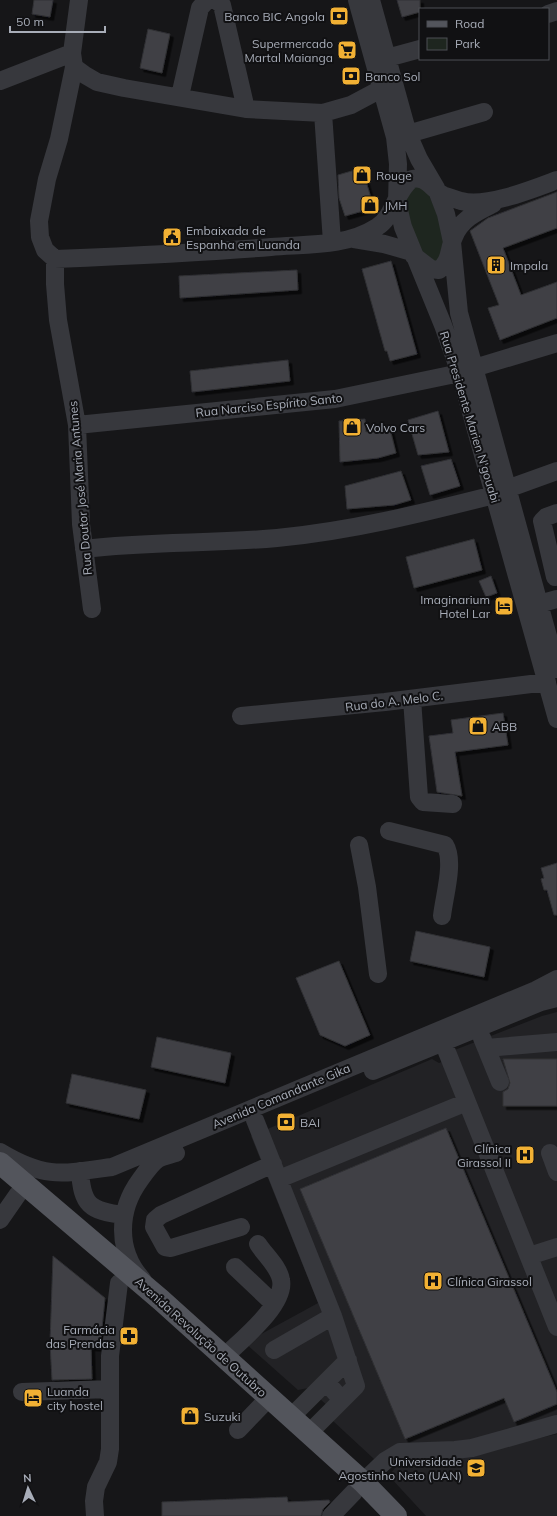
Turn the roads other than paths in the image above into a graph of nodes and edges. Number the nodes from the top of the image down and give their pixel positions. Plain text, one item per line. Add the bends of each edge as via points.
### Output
1 (79, 0) edge
2 (207, 0) edge
3 (216, 0) edge
4 (357, 0) edge
5 (371, 0) edge
6 (419, 49) edge
7 (387, 58) junction
8 (73, 60) junction
9 (0, 81) edge
10 (381, 89) junction
11 (180, 96) junction
12 (246, 108) junction
13 (484, 112) dead end
14 (323, 113) junction
15 (408, 134) junction
16 (557, 180) edge
17 (436, 188) junction
18 (510, 196) junction
19 (397, 202) junction
20 (354, 239) junction
21 (332, 242) junction
22 (452, 242) junction
23 (412, 253) junction
24 (55, 259) junction
25 (557, 343) edge
26 (467, 371) junction
27 (77, 426) junction
28 (557, 471) edge
29 (501, 492) junction
30 (557, 513) edge
31 (84, 549) junction
32 (556, 577) edge
33 (533, 582) junction
34 (557, 600) edge
35 (539, 604) junction
36 (92, 609) dead end
37 (554, 671) edge
38 (412, 699) junction
39 (241, 716) dead end
40 (557, 719) edge
41 (453, 804) dead end
42 (389, 831) dead end
43 (360, 845) dead end
44 (442, 916) dead end
45 (378, 974) dead end
46 (557, 979) edge
47 (557, 998) edge
48 (478, 1028) junction
49 (443, 1042) junction
50 (557, 1042) edge
51 (486, 1048) junction
52 (500, 1082) dead end
53 (467, 1102) junction
54 (255, 1120) junction
55 (0, 1152) edge
56 (550, 1153) dead end
57 (0, 1164) edge
58 (80, 1172) junction
59 (276, 1172) junction
60 (557, 1172) edge
61 (0, 1179) edge
62 (18, 1194) junction
63 (123, 1215) junction
64 (0, 1220) edge
65 (241, 1227) dead end
66 (258, 1244) dead end
67 (557, 1247) edge
68 (529, 1256) junction
69 (235, 1268) dead end
70 (119, 1283) junction
71 (161, 1300) junction
72 (274, 1304) junction
73 (333, 1316) junction
74 (557, 1327) edge
75 (274, 1350) dead end
76 (224, 1357) junction
77 (348, 1360) junction
78 (326, 1382) junction
79 (110, 1389) junction
80 (22, 1392) dead end
81 (342, 1400) junction
82 (262, 1405) junction
83 (291, 1417) junction
84 (557, 1424) edge
85 (238, 1430) dead end
86 (309, 1433) junction
87 (358, 1487) junction
88 (95, 1516) edge
89 (331, 1516) edge
90 (378, 1516) edge
91 (396, 1516) edge

1 - 8 street
2 - 11 street via 200,8
3 - 12 street via 222,5
4 - 10 street, Rua Presidente Marien N'gouabi
5 - 7 street, Rua Presidente Marien N'gouabi
6 - 7 street
7 - 15 street, Rua Presidente Marien N'gouabi
8 - 9 street
8 - 11 street via 85,75 97,82
8 - 24 street via 59,139 46,179 39,221 40,237 45,250
10 - 14 street via 351,105
10 - 19 street, Rua Presidente Marien N'gouabi via 395,137 398,164
11 - 12 street
12 - 14 street
13 - 15 street
14 - 21 street
15 - 17 street, Rua Presidente Marien N'gouabi
16 - 18 street
17 - 18 street via 442,194 477,203
17 - 19 street via 424,180 412,179 402,188
17 - 22 street, Rua Presidente Marien N'gouabi via 446,214
18 - 22 street via 471,215 458,229
19 - 20 street via 379,227
19 - 23 street, Rua Presidente Marien N'gouabi
20 - 21 street
20 - 23 street via 384,244
21 - 24 street via 195,254
22 - 23 street via 449,259 439,270 431,269
22 - 26 street, Rua Presidente Marien N'gouabi
23 - 26 street, Rua Presidente Marien N'gouabi via 443,325
24 - 27 street, Rua Doutor José Maria Antunes via 58,320
25 - 26 street, Rua Narciso Espírito Santo
26 - 27 street, Rua Narciso Espírito Santo via 335,399
26 - 29 street, Rua Presidente Marien N'gouabi
27 - 31 street, Rua Doutor José Maria Antunes
28 - 29 street
29 - 31 street via 375,523 278,538 127,544
29 - 33 street, Rua Presidente Marien N'gouabi
29 - 37 street, Rua Presidente Marien N'gouabi
30 - 32 street via 546,516 542,521
31 - 36 street, Rua Doutor José Maria Antunes
32 - 33 street
33 - 35 street, Rua Presidente Marien N'gouabi
34 - 35 street
35 - 37 street, Rua Presidente Marien N'gouabi
37 - 38 street, Rua do A. Melo C.
37 - 40 street, Rua Presidente Marien N'gouabi
38 - 39 street, Rua do A. Melo C.
38 - 41 street via 419,797 423,802
42 - 44 street via 445,845 449,851
43 - 45 street
46 - 58 street, Avenida Comandante Gika via 112,1167
47 - 48 street, Avenida Comandante Gika
48 - 49 street, Avenida Comandante Gika
48 - 51 street
49 - 53 street
49 - 54 street, Avenida Comandante Gika
50 - 51 street
51 - 52 street
53 - 59 street
53 - 68 street
54 - 59 street
54 - 63 street, Avenida Comandante Gika via 158,1159 135,1187
55 - 58 street, Avenida Comandante Gika via 40,1171
56 - 60 street
57 - 71 main road, Avenida Revolução de Outubro
58 - 63 street via 83,1195 92,1208
59 - 65 street via 161,1215 155,1220 154,1227 165,1247 171,1248
59 - 73 street
61 - 62 main road, Avenida Revolução de Outubro
62 - 64 street
62 - 70 main road, Avenida Revolução de Outubro
63 - 71 street, Avenida Comandante Gika via 122,1235 130,1263
66 - 72 street via 282,1281 281,1291
67 - 68 street
68 - 74 street
69 - 72 street
70 - 79 street via 110,1356
70 - 82 main road, Avenida Revolução de Outubro
71 - 76 main road, Avenida Revolução de Outubro
72 - 76 street via 260,1322
73 - 75 street
73 - 77 street
76 - 83 main road, Avenida Revolução de Outubro
77 - 78 street
77 - 81 street via 356,1386
78 - 81 street
78 - 83 street
79 - 80 street
79 - 88 street via 110,1449 108,1462 96,1487
81 - 86 street
82 - 85 street
82 - 87 main road, Avenida Revolução de Outubro
83 - 86 main road, Avenida Revolução de Outubro
84 - 87 street via 472,1448 400,1452 385,1461
86 - 87 main road, Avenida Revolução de Outubro
87 - 89 street
87 - 90 main road, Avenida Revolução de Outubro
87 - 91 main road, Avenida Revolução de Outubro

